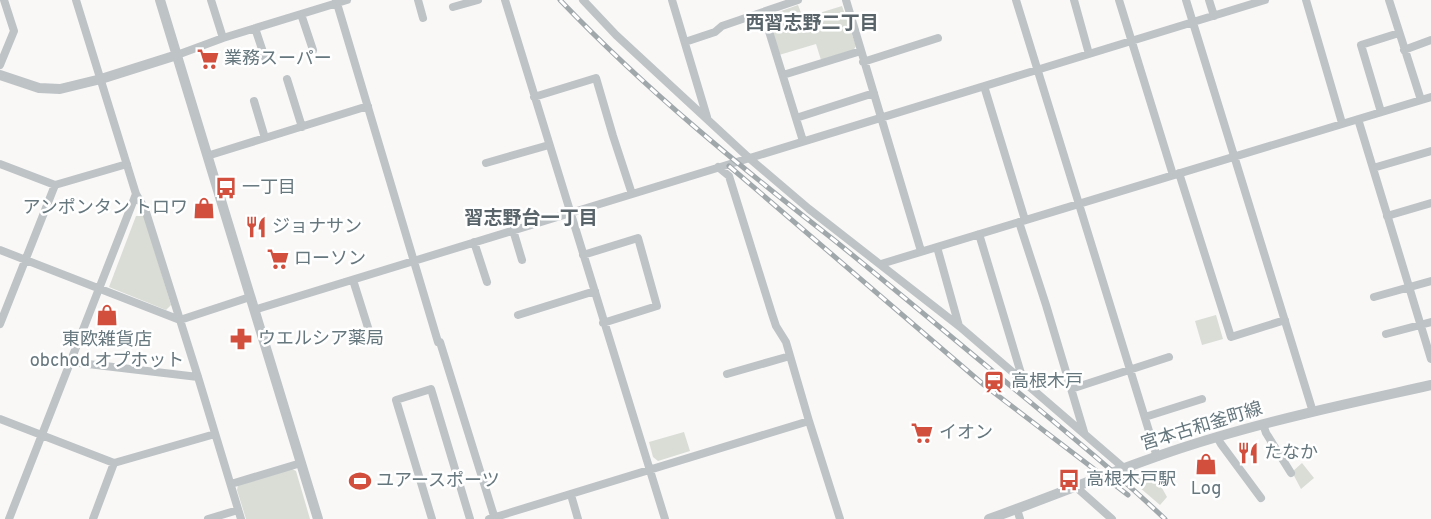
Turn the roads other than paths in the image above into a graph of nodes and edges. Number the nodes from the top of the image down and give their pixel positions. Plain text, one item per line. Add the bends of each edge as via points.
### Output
1 (4, 0) edge
2 (76, 0) edge
3 (160, 0) edge
4 (211, 0) edge
5 (347, 0) edge
6 (418, 0) edge
7 (478, 0) edge
8 (506, 0) edge
9 (583, 0) edge
10 (672, 0) edge
11 (798, 0) edge
12 (846, 0) edge
13 (1016, 0) edge
14 (1074, 0) edge
15 (1119, 0) edge
16 (1186, 0) edge
17 (1209, 0) edge
18 (1265, 0) edge
19 (1306, 0) edge
20 (1389, 0) edge
21 (336, 2) edge
22 (1253, 2) edge
23 (453, 7) dead end
24 (763, 12) junction
25 (301, 14) junction
26 (1214, 16) junction
27 (423, 18) dead end
28 (1192, 22) junction
29 (255, 28) junction
30 (1399, 33) junction
31 (223, 38) junction
32 (938, 38) dead end
33 (1133, 40) junction
34 (1431, 40) edge
35 (685, 42) junction
36 (313, 50) dead end
37 (1404, 50) junction
38 (861, 51) junction
39 (177, 54) junction
40 (1089, 54) junction
41 (265, 58) dead end
42 (864, 62) junction
43 (0, 65) edge
44 (1038, 70) junction
45 (0, 75) edge
46 (783, 75) junction
47 (101, 79) junction
48 (287, 79) dead end
49 (984, 86) junction
50 (874, 92) junction
51 (534, 97) junction
52 (1431, 97) edge
53 (254, 100) dead end
54 (1421, 100) junction
55 (368, 106) junction
56 (1381, 112) junction
57 (882, 117) junction
58 (796, 118) junction
59 (708, 119) junction
60 (1358, 119) junction
61 (1342, 123) junction
62 (302, 127) junction
63 (265, 138) junction
64 (803, 141) junction
65 (549, 145) junction
66 (1431, 151) edge
67 (207, 156) junction
68 (1234, 156) junction
69 (750, 158) junction
70 (486, 163) dead end
71 (0, 164) edge
72 (127, 164) junction
73 (718, 167) junction
74 (1373, 168) junction
75 (1176, 174) junction
76 (55, 185) junction
77 (136, 194) junction
78 (632, 194) junction
79 (1431, 203) edge
80 (1079, 204) junction
81 (570, 213) junction
82 (1387, 216) junction
83 (1022, 221) junction
84 (513, 230) junction
85 (978, 234) junction
86 (474, 242) junction
87 (937, 247) junction
88 (0, 250) edge
89 (921, 251) junction
90 (583, 255) junction
91 (25, 260) junction
92 (522, 260) dead end
93 (414, 261) junction
94 (881, 264) junction
95 (353, 280) junction
96 (1431, 281) edge
97 (487, 282) dead end
98 (1409, 287) junction
99 (100, 289) junction
100 (595, 291) junction
101 (250, 296) junction
102 (1374, 297) dead end
103 (254, 310) junction
104 (518, 315) dead end
105 (180, 320) junction
106 (1285, 320) junction
107 (1431, 322) edge
108 (604, 323) junction
109 (0, 324) edge
110 (1421, 325) junction
111 (959, 326) junction
112 (370, 334) dead end
113 (1386, 334) dead end
114 (790, 356) junction
115 (1169, 357) dead end
116 (1431, 359) edge
117 (71, 362) junction
118 (1130, 369) junction
119 (727, 374) dead end
120 (198, 377) junction
121 (1023, 381) junction
122 (1431, 385) edge
123 (1071, 389) junction
124 (1202, 399) dead end
125 (1313, 412) junction
126 (1145, 417) junction
127 (0, 419) edge
128 (809, 421) junction
129 (1263, 424) junction
130 (1084, 432) junction
131 (215, 434) junction
132 (41, 435) junction
133 (1217, 436) junction
134 (1157, 457) junction
135 (301, 462) junction
136 (114, 463) junction
137 (1125, 469) junction
138 (649, 470) junction
139 (1291, 473) dead end
140 (231, 484) junction
141 (1076, 487) junction
142 (571, 494) junction
143 (1261, 498) dead end
144 (238, 510) junction
145 (1018, 514) edge
146 (493, 518) edge
147 (9, 519) edge
148 (93, 519) edge
149 (208, 519) edge
150 (241, 519) edge
151 (318, 519) edge
152 (432, 519) edge
153 (470, 519) edge
154 (578, 519) edge
155 (665, 519) edge
156 (840, 519) edge
157 (989, 519) edge
158 (1112, 519) edge

1 - 43 street via 14,31
2 - 47 street
3 - 39 street
4 - 31 street
5 - 21 street
6 - 27 street
7 - 23 street
8 - 51 street
9 - 59 street via 616,35
10 - 35 street
11 - 24 street
12 - 38 street
13 - 44 street
14 - 40 street
15 - 33 street
16 - 28 street
17 - 26 street
18 - 22 street
19 - 61 street
20 - 30 street
21 - 25 street
21 - 55 street
22 - 26 street
24 - 35 street
24 - 46 street
25 - 29 street
25 - 36 street
26 - 28 street
28 - 33 street
28 - 68 street
29 - 31 street
29 - 41 street
30 - 37 street
30 - 56 street via 1362,45
31 - 39 street
32 - 42 street
33 - 40 street
33 - 75 street
34 - 37 street
35 - 59 street
37 - 54 street
38 - 42 street
38 - 46 street
39 - 47 street
39 - 67 street
40 - 44 street
42 - 50 street
44 - 49 street
44 - 80 street
45 - 47 street via 53,90
46 - 58 street
47 - 72 street
48 - 62 street
49 - 57 street
49 - 83 street
50 - 57 street
50 - 58 street
51 - 65 street
51 - 78 street via 596,78
52 - 54 street
53 - 63 street
54 - 56 street
55 - 62 street
55 - 93 street
56 - 60 street
57 - 64 street
57 - 89 street
58 - 64 street
59 - 69 street
60 - 61 street
60 - 74 street
61 - 68 street
62 - 63 street
63 - 67 street
64 - 69 street
65 - 70 street
65 - 81 street
66 - 74 street
67 - 101 street
68 - 75 street
68 - 106 street
69 - 73 street
69 - 94 street via 809,209
71 - 76 street
72 - 76 street
72 - 77 street
73 - 78 street
73 - 114 street via 729,176 776,326
74 - 82 street
75 - 80 street
75 - 106 street via 1231,336
76 - 91 street
77 - 99 street
77 - 105 street via 145,209
78 - 81 street
79 - 82 street
80 - 83 street
80 - 118 street
81 - 84 street
81 - 90 street
82 - 98 street
83 - 85 street
83 - 123 street
84 - 86 street
84 - 92 street
85 - 87 street
85 - 121 street
86 - 93 street
86 - 97 street
87 - 89 street
87 - 111 street
88 - 91 street
89 - 94 street
90 - 100 street
90 - 108 street via 638,238 657,306
91 - 99 street
91 - 109 street
93 - 95 street
93 - 146 street
94 - 111 street
95 - 103 street
95 - 112 street
96 - 98 street
98 - 102 street
98 - 110 street
99 - 105 street
99 - 117 street
100 - 104 street
100 - 108 street
101 - 103 street
101 - 105 street
103 - 135 street
105 - 120 street
106 - 125 street
107 - 110 street
108 - 138 street
110 - 113 street
110 - 116 street
111 - 121 street
114 - 119 street
114 - 128 street
115 - 118 street
117 - 120 street
117 - 132 street
118 - 123 street
118 - 126 street
120 - 131 street
121 - 130 street
122 - 125 street, 宮本古和釜町線
123 - 130 street
124 - 126 street
125 - 129 street, 宮本古和釜町線
126 - 134 street
127 - 132 street
128 - 138 street
128 - 156 street
129 - 133 street, 宮本古和釜町線
129 - 139 street
130 - 137 street
131 - 136 street
131 - 140 street
132 - 136 street
132 - 147 street
133 - 134 street, 宮本古和釜町線
133 - 143 street
134 - 137 street, 宮本古和釜町線
135 - 140 street
135 - 151 street
136 - 148 street
137 - 141 street, 宮本古和釜町線
138 - 142 street
138 - 155 street
140 - 144 street
141 - 145 street, 宮本古和釜町線
141 - 158 street
142 - 146 street
142 - 154 street
144 - 149 street
144 - 150 street
145 - 157 street, 宮本古和釜町線
152 - 153 street via 396,400 431,389

